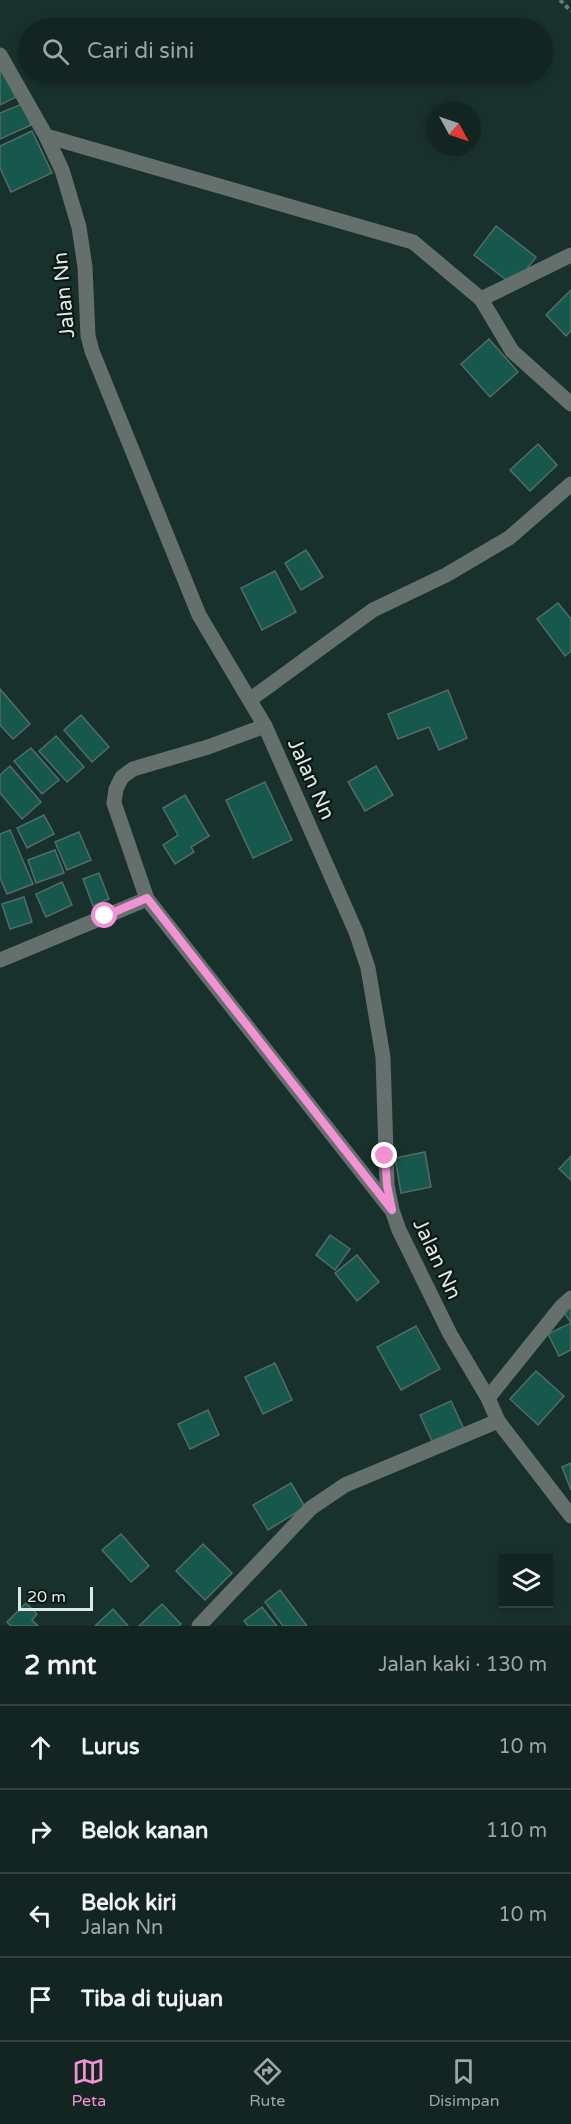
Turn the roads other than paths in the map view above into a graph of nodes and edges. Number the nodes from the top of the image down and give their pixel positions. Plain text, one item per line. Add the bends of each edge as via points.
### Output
1 (0, 55) edge
2 (46, 136) junction
3 (571, 255) edge
4 (481, 299) junction
5 (571, 404) edge
6 (571, 484) edge
7 (250, 699) junction
8 (265, 726) junction
9 (147, 898) junction
10 (0, 960) edge
11 (392, 1210) junction
12 (571, 1298) edge
13 (488, 1398) junction
14 (498, 1421) junction
15 (571, 1516) edge
16 (199, 1626) edge

1 - 2 street, Jalan Nn
2 - 4 street via 413,242
2 - 7 street, Jalan Nn via 62,170 79,227 92,351 199,615
3 - 4 street
4 - 5 street via 513,351
6 - 7 street via 509,538 446,575 373,610
7 - 8 street, Jalan Nn
8 - 9 street via 133,769 122,777 114,803
8 - 11 street, Jalan Nn via 368,968 383,1057 385,1156
9 - 10 street
9 - 11 street
11 - 13 street, Jalan Nn via 419,1274
12 - 13 street
13 - 14 street, Jalan Nn
14 - 15 street, Jalan Nn
14 - 16 street via 328,1495

